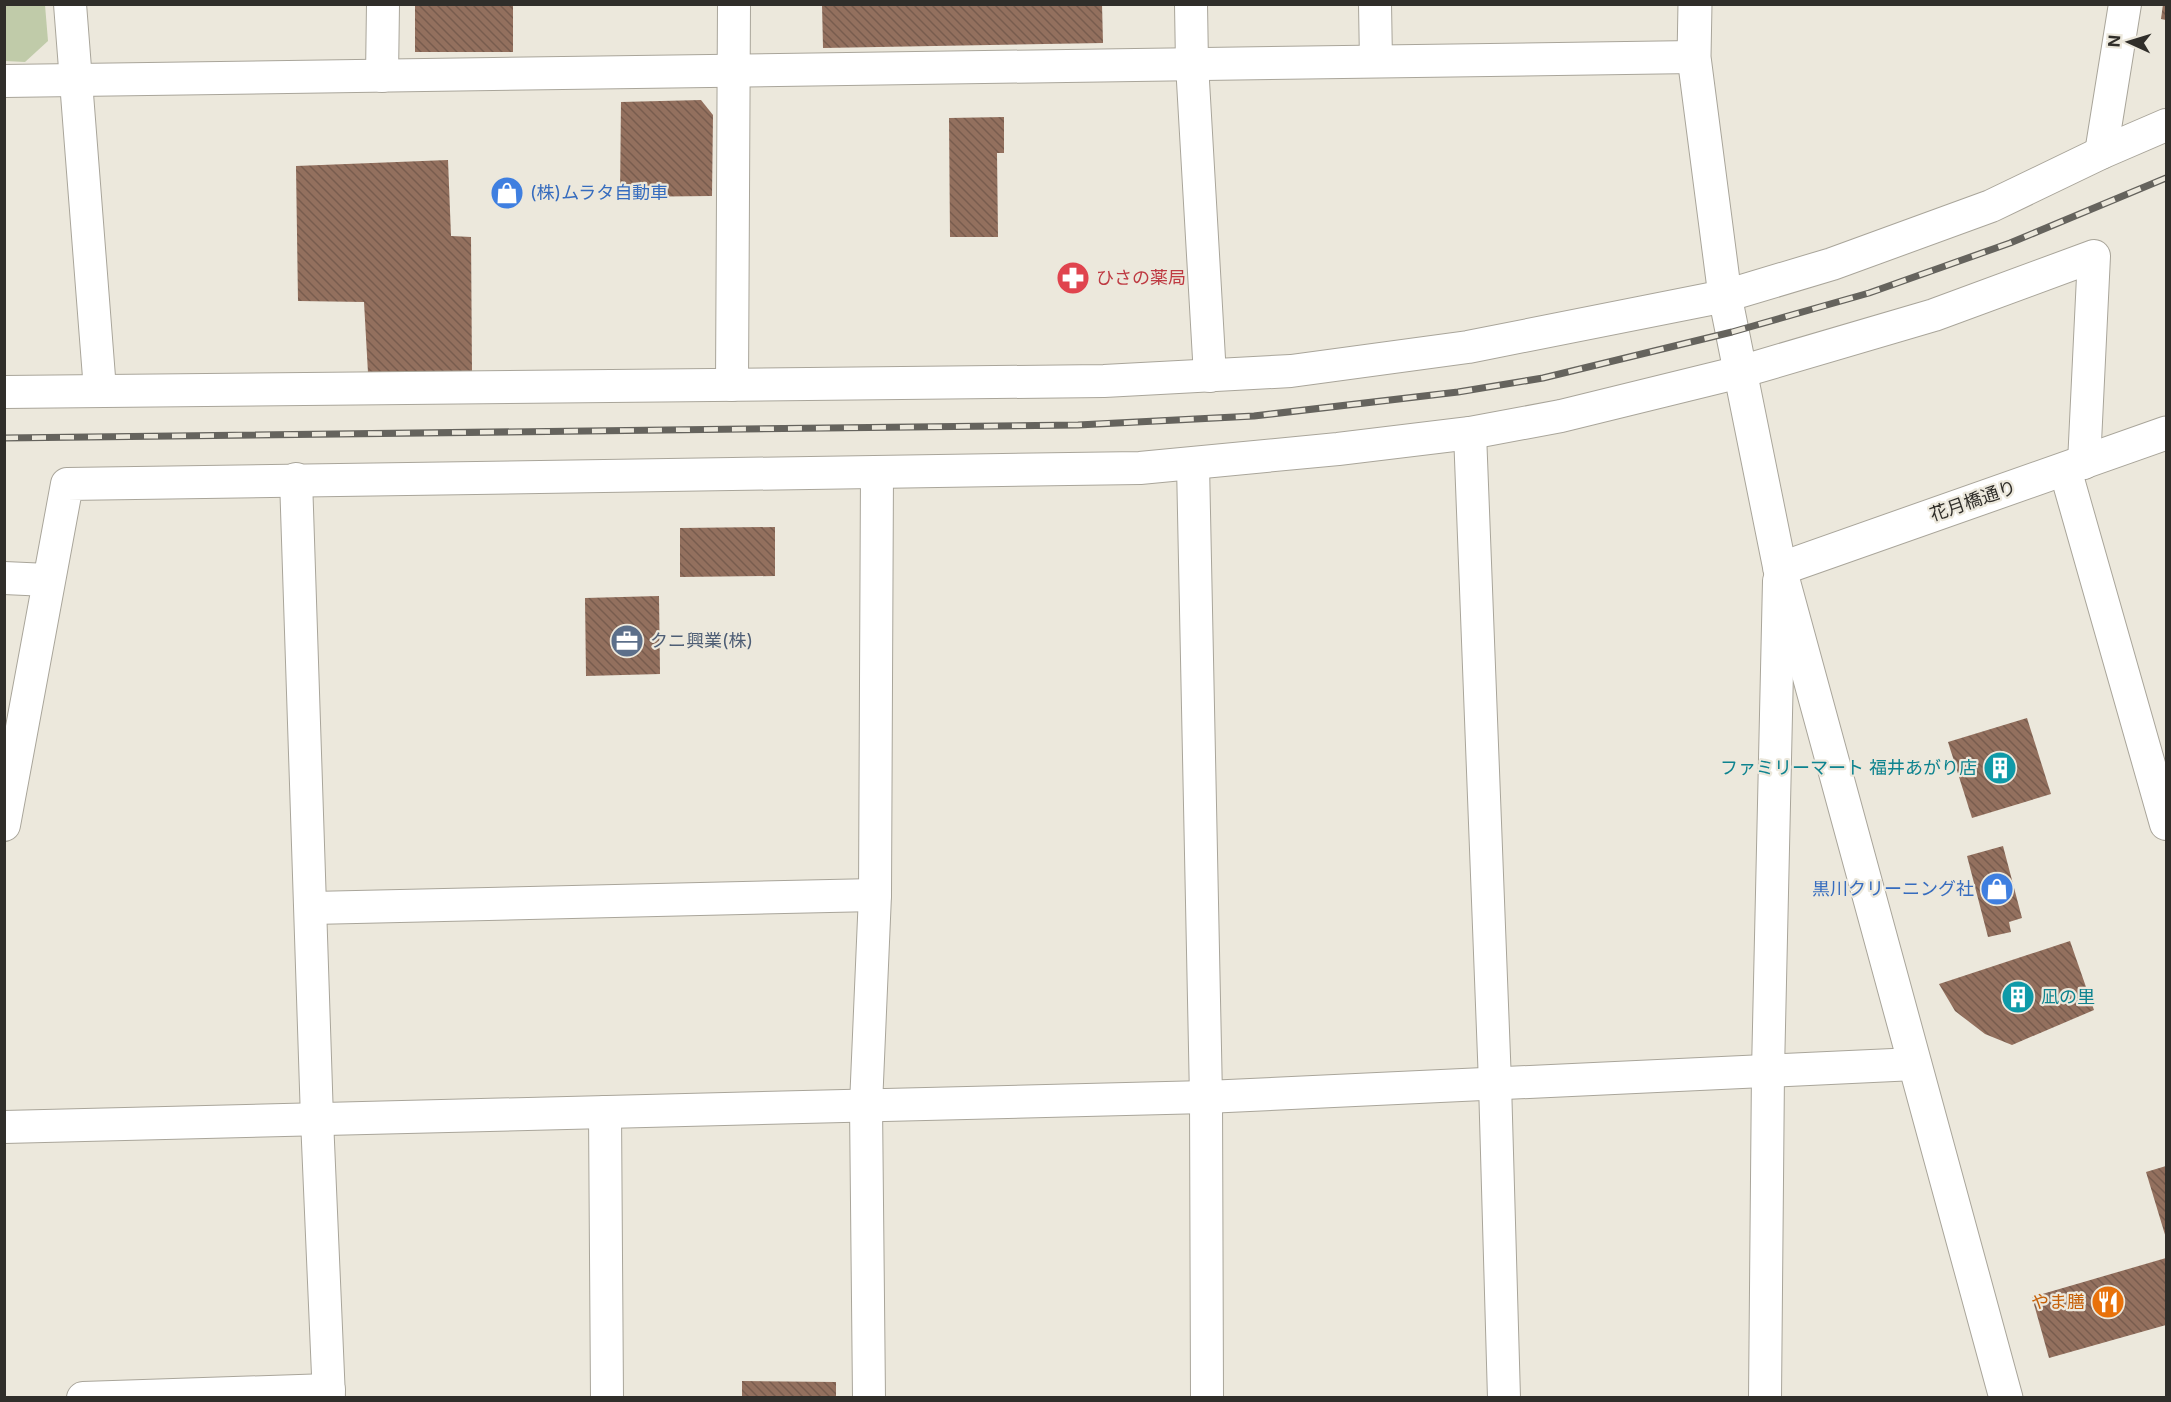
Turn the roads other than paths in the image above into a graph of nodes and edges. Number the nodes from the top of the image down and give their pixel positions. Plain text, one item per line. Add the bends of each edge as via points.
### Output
1 (70, 4) edge
2 (383, 4) edge
3 (734, 4) edge
4 (1191, 4) edge
5 (1375, 4) edge
6 (1695, 4) edge
7 (2125, 4) edge
8 (1694, 57) junction
9 (1376, 62) junction
10 (1192, 64) junction
11 (732, 71) junction
12 (382, 76) junction
13 (76, 80) junction
14 (4, 81) edge
15 (2166, 125) edge
16 (2101, 153) junction
17 (1725, 296) junction
18 (1740, 372) junction
19 (1210, 376) junction
20 (732, 385) junction
21 (100, 390) junction
22 (4, 392) edge
23 (1470, 432) junction
24 (2166, 433) edge
25 (1193, 464) junction
26 (2074, 466) junction
27 (878, 472) junction
28 (296, 479) junction
29 (1779, 569) junction
30 (4, 578) edge
31 (48, 580) junction
32 (2165, 816) edge
33 (4, 825) edge
34 (875, 895) junction
35 (312, 908) junction
36 (1915, 1064) junction
37 (1768, 1071) junction
38 (1496, 1083) junction
39 (1206, 1097) junction
40 (866, 1105) junction
41 (605, 1112) junction
42 (318, 1119) junction
43 (4, 1127) edge
44 (329, 1394) edge
45 (83, 1398) edge
46 (607, 1398) edge
47 (869, 1398) edge
48 (1207, 1398) edge
49 (1504, 1398) edge
50 (1765, 1398) edge
51 (2006, 1398) edge

1 - 13 street
2 - 12 street
3 - 11 street
4 - 10 street
5 - 9 street
6 - 8 street
7 - 16 street
8 - 9 street
8 - 17 street
9 - 10 street
10 - 11 street
10 - 19 street
11 - 12 street
11 - 20 street
12 - 13 street
13 - 14 street
13 - 21 street
15 - 16 street
16 - 17 street via 1991,206 1832,264
17 - 18 street
17 - 19 street via 1468,347 1291,371
18 - 23 street via 1561,416
18 - 26 street via 1934,315 2094,256
18 - 29 street
19 - 20 street via 1104,381
20 - 21 street
21 - 22 street
23 - 25 street
23 - 38 street
24 - 26 street, 花月橋通り
25 - 27 street
25 - 39 street
26 - 29 street, 花月橋通り
26 - 32 street
27 - 28 street
27 - 34 street
28 - 31 street via 67,484
28 - 35 street
29 - 36 street
29 - 37 street
30 - 31 street
31 - 33 street
34 - 35 street
34 - 40 street
35 - 42 street
36 - 37 street
36 - 51 street
37 - 38 street
37 - 50 street
38 - 39 street
38 - 49 street
39 - 40 street
39 - 48 street
40 - 41 street
40 - 47 street
41 - 42 street
41 - 46 street
42 - 43 street
42 - 44 street
44 - 45 street

